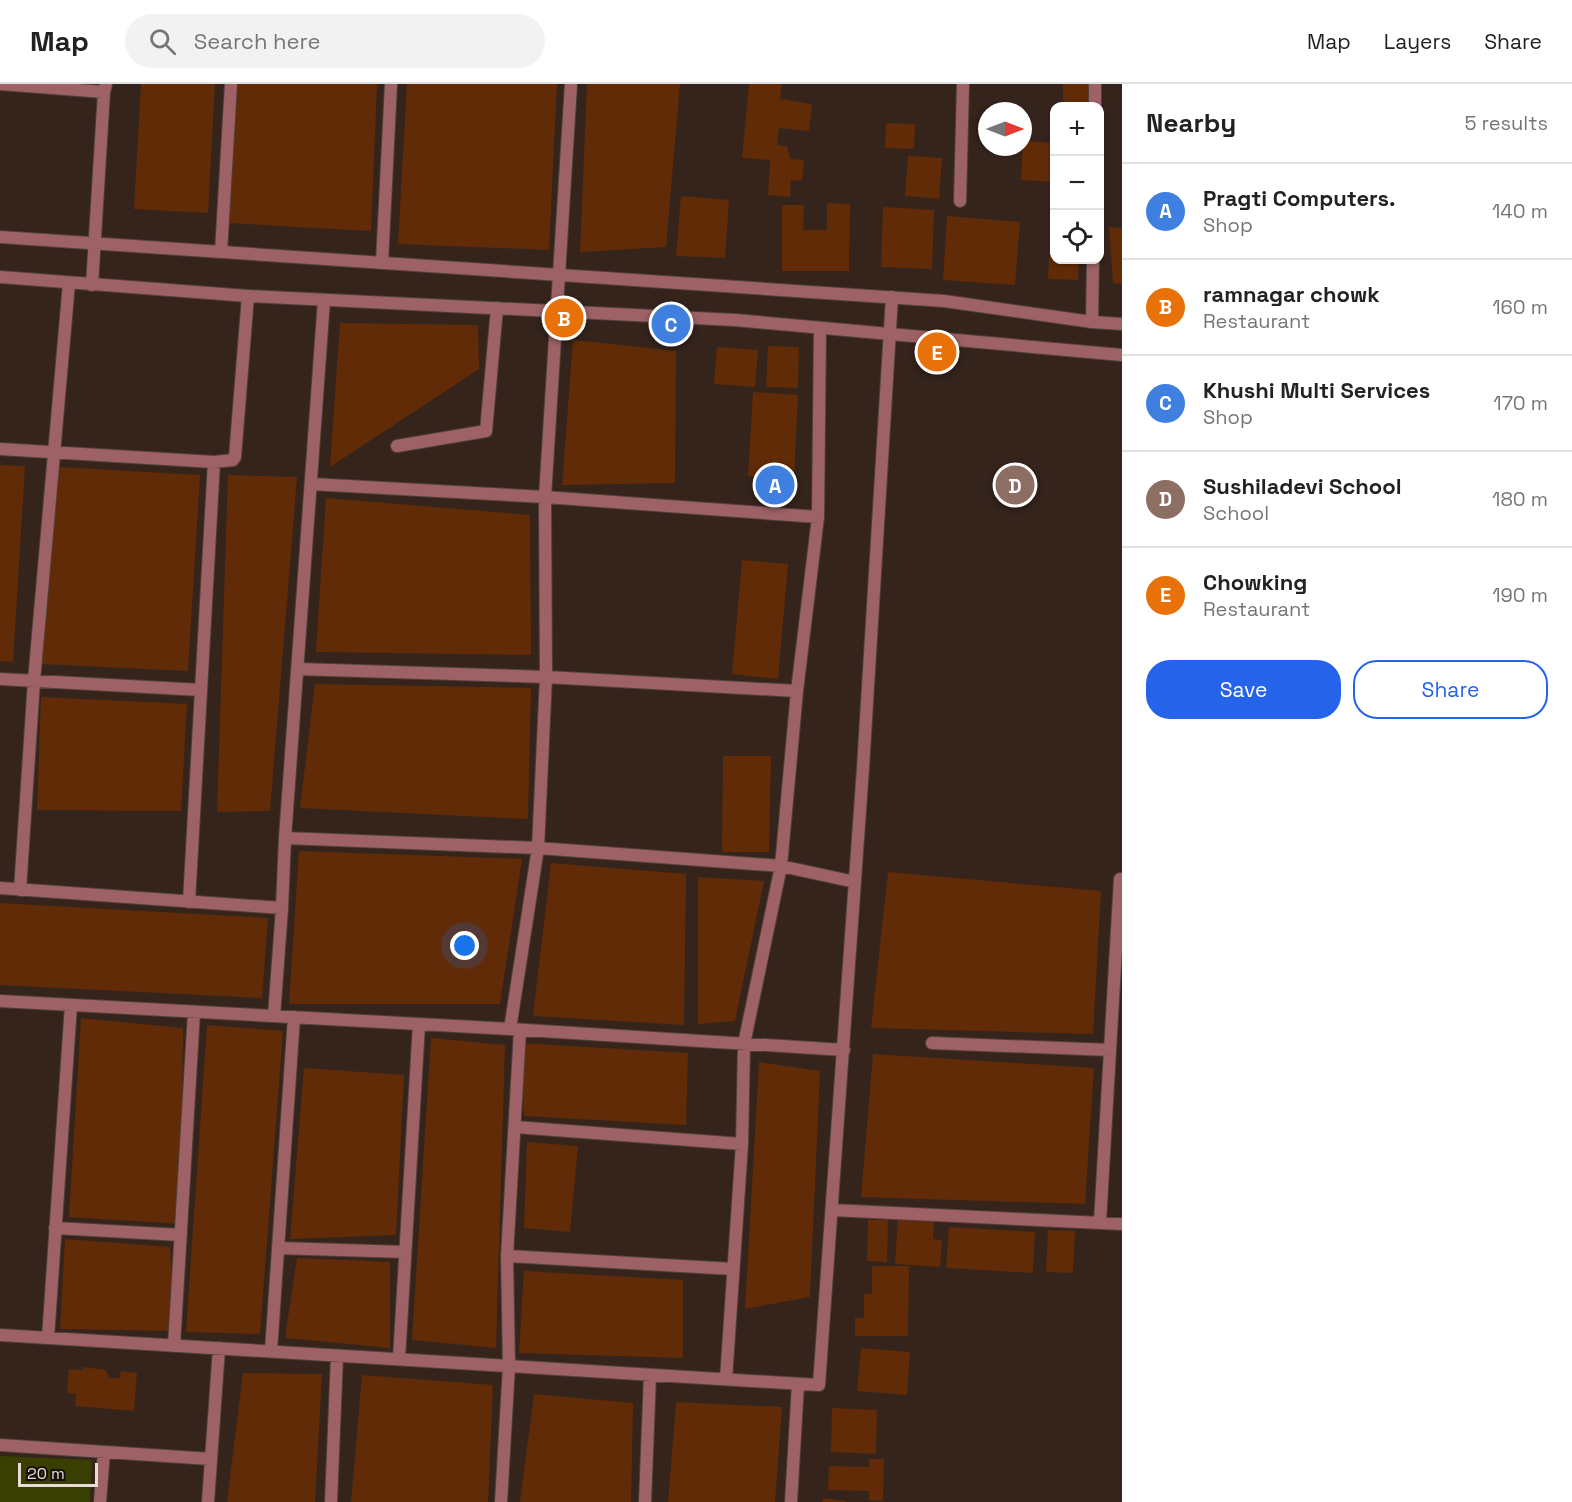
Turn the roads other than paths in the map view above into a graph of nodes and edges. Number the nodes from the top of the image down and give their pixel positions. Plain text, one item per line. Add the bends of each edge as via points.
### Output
1 (0, 84) edge
2 (231, 84) edge
3 (391, 84) edge
4 (571, 84) edge
5 (963, 84) edge
6 (1095, 84) edge
7 (105, 88) edge
8 (1095, 102) edge
9 (960, 201) dead end
10 (0, 237) edge
11 (95, 243) junction
12 (221, 252) junction
13 (382, 263) junction
14 (1093, 264) edge
15 (559, 275) junction
16 (0, 277) edge
17 (69, 283) junction
18 (92, 285) junction
19 (248, 296) junction
20 (892, 297) junction
21 (324, 300) junction
22 (497, 308) junction
23 (557, 311) junction
24 (1092, 322) junction
25 (1122, 324) edge
26 (820, 328) junction
27 (889, 334) junction
28 (1122, 355) edge
29 (397, 446) dead end
30 (0, 449) edge
31 (54, 452) junction
32 (214, 462) junction
33 (311, 484) junction
34 (545, 497) junction
35 (818, 517) junction
36 (298, 669) junction
37 (546, 676) junction
38 (0, 679) edge
39 (34, 681) junction
40 (201, 690) junction
41 (797, 691) junction
42 (285, 838) junction
43 (538, 848) junction
44 (781, 866) junction
45 (1120, 879) dead end
46 (855, 882) junction
47 (0, 888) edge
48 (20, 890) junction
49 (189, 902) junction
50 (282, 908) junction
51 (0, 1001) edge
52 (71, 1005) junction
53 (194, 1012) junction
54 (274, 1016) junction
55 (294, 1017) junction
56 (419, 1024) junction
57 (515, 1029) junction
58 (932, 1043) dead end
59 (744, 1044) junction
60 (844, 1050) junction
61 (1110, 1050) junction
62 (515, 1127) junction
63 (742, 1144) junction
64 (832, 1210) junction
65 (1100, 1222) junction
66 (1122, 1224) edge
67 (55, 1228) junction
68 (181, 1235) junction
69 (278, 1248) junction
70 (405, 1252) junction
71 (507, 1256) junction
72 (734, 1269) junction
73 (0, 1335) edge
74 (48, 1338) junction
75 (174, 1346) junction
76 (219, 1348) junction
77 (271, 1351) junction
78 (337, 1356) junction
79 (399, 1359) junction
80 (509, 1366) junction
81 (650, 1375) junction
82 (726, 1379) junction
83 (798, 1384) junction
84 (0, 1445) edge
85 (104, 1452) junction
86 (211, 1459) junction
87 (100, 1502) edge
88 (208, 1502) edge
89 (331, 1502) edge
90 (501, 1502) edge
91 (645, 1502) edge
92 (790, 1502) edge

1 - 7 street
2 - 12 street
3 - 13 street
4 - 15 street
5 - 9 street
6 - 8 street
7 - 11 street
10 - 11 street
11 - 12 street
11 - 18 street
12 - 13 street
13 - 15 street
14 - 24 street
15 - 20 street
15 - 23 street
16 - 17 street
17 - 18 street
17 - 31 street
18 - 19 street
19 - 21 street
19 - 32 street via 235,457
20 - 24 street
20 - 27 street
21 - 22 street
21 - 33 street
22 - 23 street
22 - 29 street via 486,431
23 - 26 street
23 - 34 street
24 - 25 street
26 - 27 street
26 - 35 street
27 - 28 street
27 - 46 street
30 - 31 street
31 - 32 street
31 - 39 street
32 - 40 street
33 - 34 street
33 - 36 street
34 - 35 street
34 - 37 street
35 - 41 street
36 - 37 street
36 - 42 street
37 - 41 street
37 - 43 street
38 - 39 street
39 - 40 street
39 - 48 street
40 - 49 street
41 - 44 street
42 - 43 street
42 - 50 street
43 - 44 street
43 - 57 street
44 - 46 street
44 - 59 street
45 - 61 street
46 - 60 street
47 - 48 street
48 - 49 street
49 - 50 street
50 - 54 street
51 - 52 street
52 - 53 street
52 - 67 street
53 - 54 street
53 - 68 street
54 - 55 street
55 - 56 street
55 - 69 street
56 - 57 street
56 - 70 street
57 - 59 street
57 - 62 street
58 - 61 street
59 - 60 street
59 - 63 street
60 - 64 street
61 - 65 street
62 - 63 street
62 - 71 street
63 - 72 street
64 - 65 street
64 - 83 street via 819,1385
65 - 66 street
67 - 68 street
67 - 74 street
68 - 75 street
69 - 70 street
69 - 77 street
70 - 79 street
71 - 72 street
71 - 80 street
72 - 82 street
73 - 74 street
74 - 75 street
75 - 76 street
76 - 77 street
76 - 86 street
77 - 78 street
78 - 79 street
78 - 89 street
79 - 80 street
80 - 81 street
80 - 90 street
81 - 82 street
81 - 91 street
82 - 83 street
83 - 92 street
84 - 85 street
85 - 86 street
85 - 87 street
86 - 88 street

